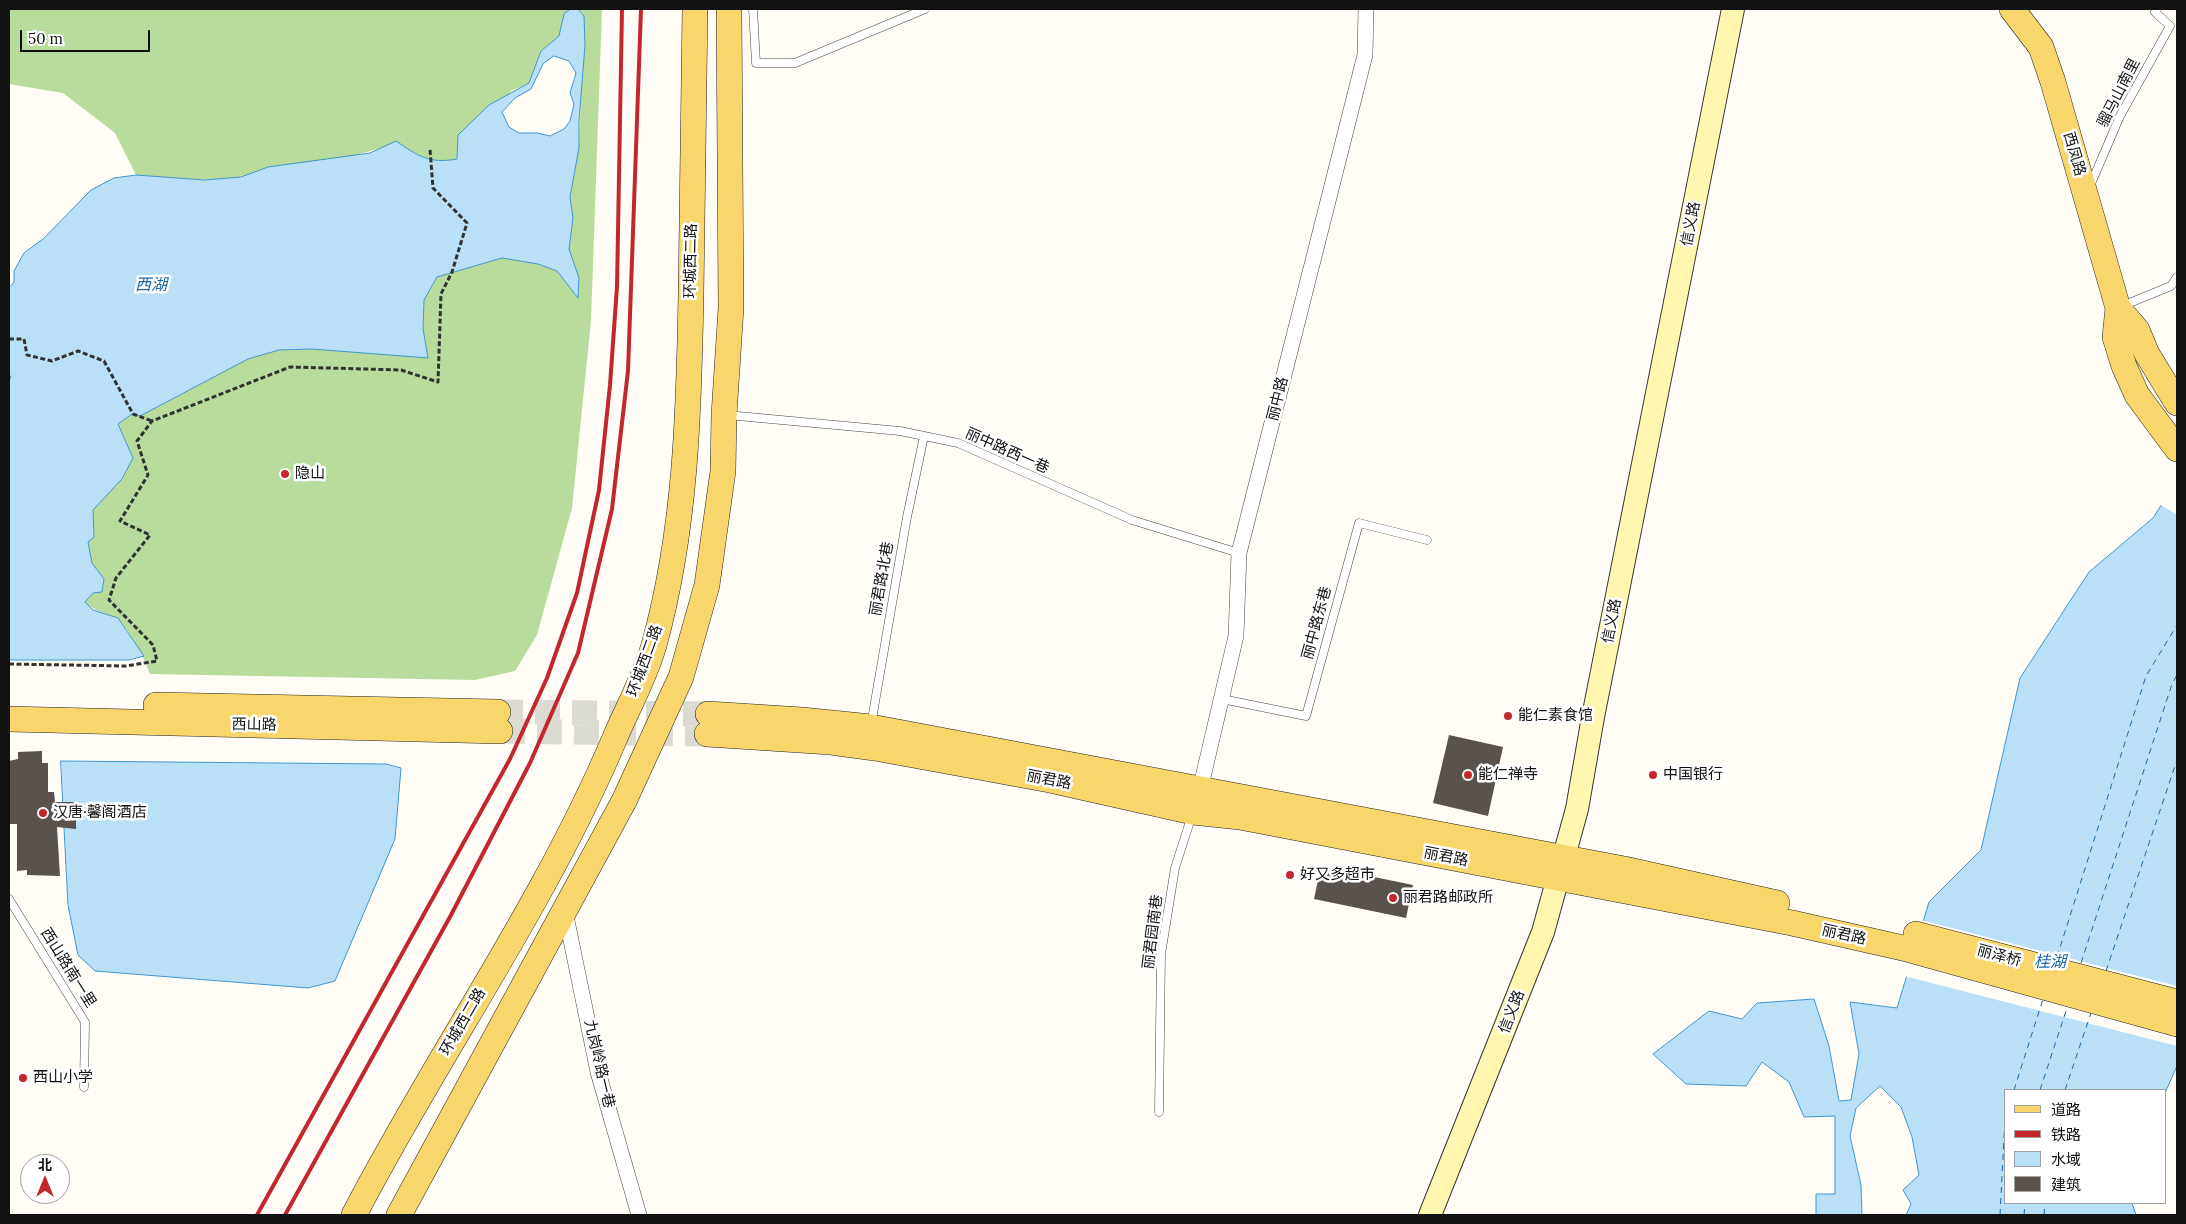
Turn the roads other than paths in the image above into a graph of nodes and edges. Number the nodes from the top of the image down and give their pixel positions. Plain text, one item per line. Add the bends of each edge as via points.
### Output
1 (695, 9) edge
2 (729, 9) edge
3 (753, 9) edge
4 (925, 9) edge
5 (1366, 9) edge
6 (1733, 9) edge
7 (2012, 9) edge
8 (2157, 9) edge
9 (2086, 196) junction
10 (2177, 277) edge
11 (2118, 308) junction
12 (2177, 403) edge
13 (724, 415) junction
14 (924, 436) junction
15 (2171, 442) edge
16 (1427, 540) dead end
17 (1239, 553) junction
18 (1222, 699) junction
19 (9, 703) edge
20 (9, 720) edge
21 (871, 727) junction
22 (1196, 801) junction
23 (1562, 868) junction
24 (9, 900) edge
25 (565, 911) junction
26 (1905, 940) junction
27 (2177, 1002) edge
28 (2177, 1024) edge
29 (84, 1087) dead end
30 (1159, 1112) dead end
31 (354, 1215) edge
32 (399, 1215) edge
33 (640, 1215) edge
34 (1430, 1215) edge

1 - 31 main road, 环城西二路 via 687,415 680,521 653,649 594,788 555,865 390,1146
2 - 13 main road via 731,308
3 - 4 lane via 756,63 795,63
5 - 17 street, 丽中路 via 1365,55
6 - 23 street, 信义路 via 1577,809
7 - 9 main road, 西凤路 via 2040,47
8 - 9 lane, 骝马山南里 via 2155,12 2170,26 2120,116
9 - 11 main road, 西凤路
10 - 11 lane via 2171,286
11 - 12 main road, 西凤路 via 2137,330 2147,354
11 - 15 main road, 西凤路 via 2115,336 2124,366 2137,395
13 - 14 lane, 丽中路西一巷
13 - 25 main road via 723,471 707,585 682,677 624,801
14 - 17 lane, 丽中路西一巷 via 958,443 1132,520
14 - 21 lane, 丽君路北巷
16 - 18 lane, 丽中路东巷 via 1359,523 1306,716
17 - 18 street, 丽中路 via 1236,636
18 - 22 street, 丽中路
19 - 20 main road, 西山路 via 499,721
21 - 22 main road, 丽君路 via 992,748
21 - 22 main road, 丽君路 via 802,720 707,724
22 - 23 main road, 丽君路
22 - 30 lane, 丽君园南巷 via 1175,868 1161,954
23 - 26 main road, 丽君路
23 - 34 street, 信义路 via 1543,932
24 - 29 lane, 西山路南一里 via 85,1022
25 - 32 main road
25 - 33 street, 九岗岭路一巷 via 598,1072
26 - 27 main road, 丽泽桥
26 - 28 main road, 丽君路

